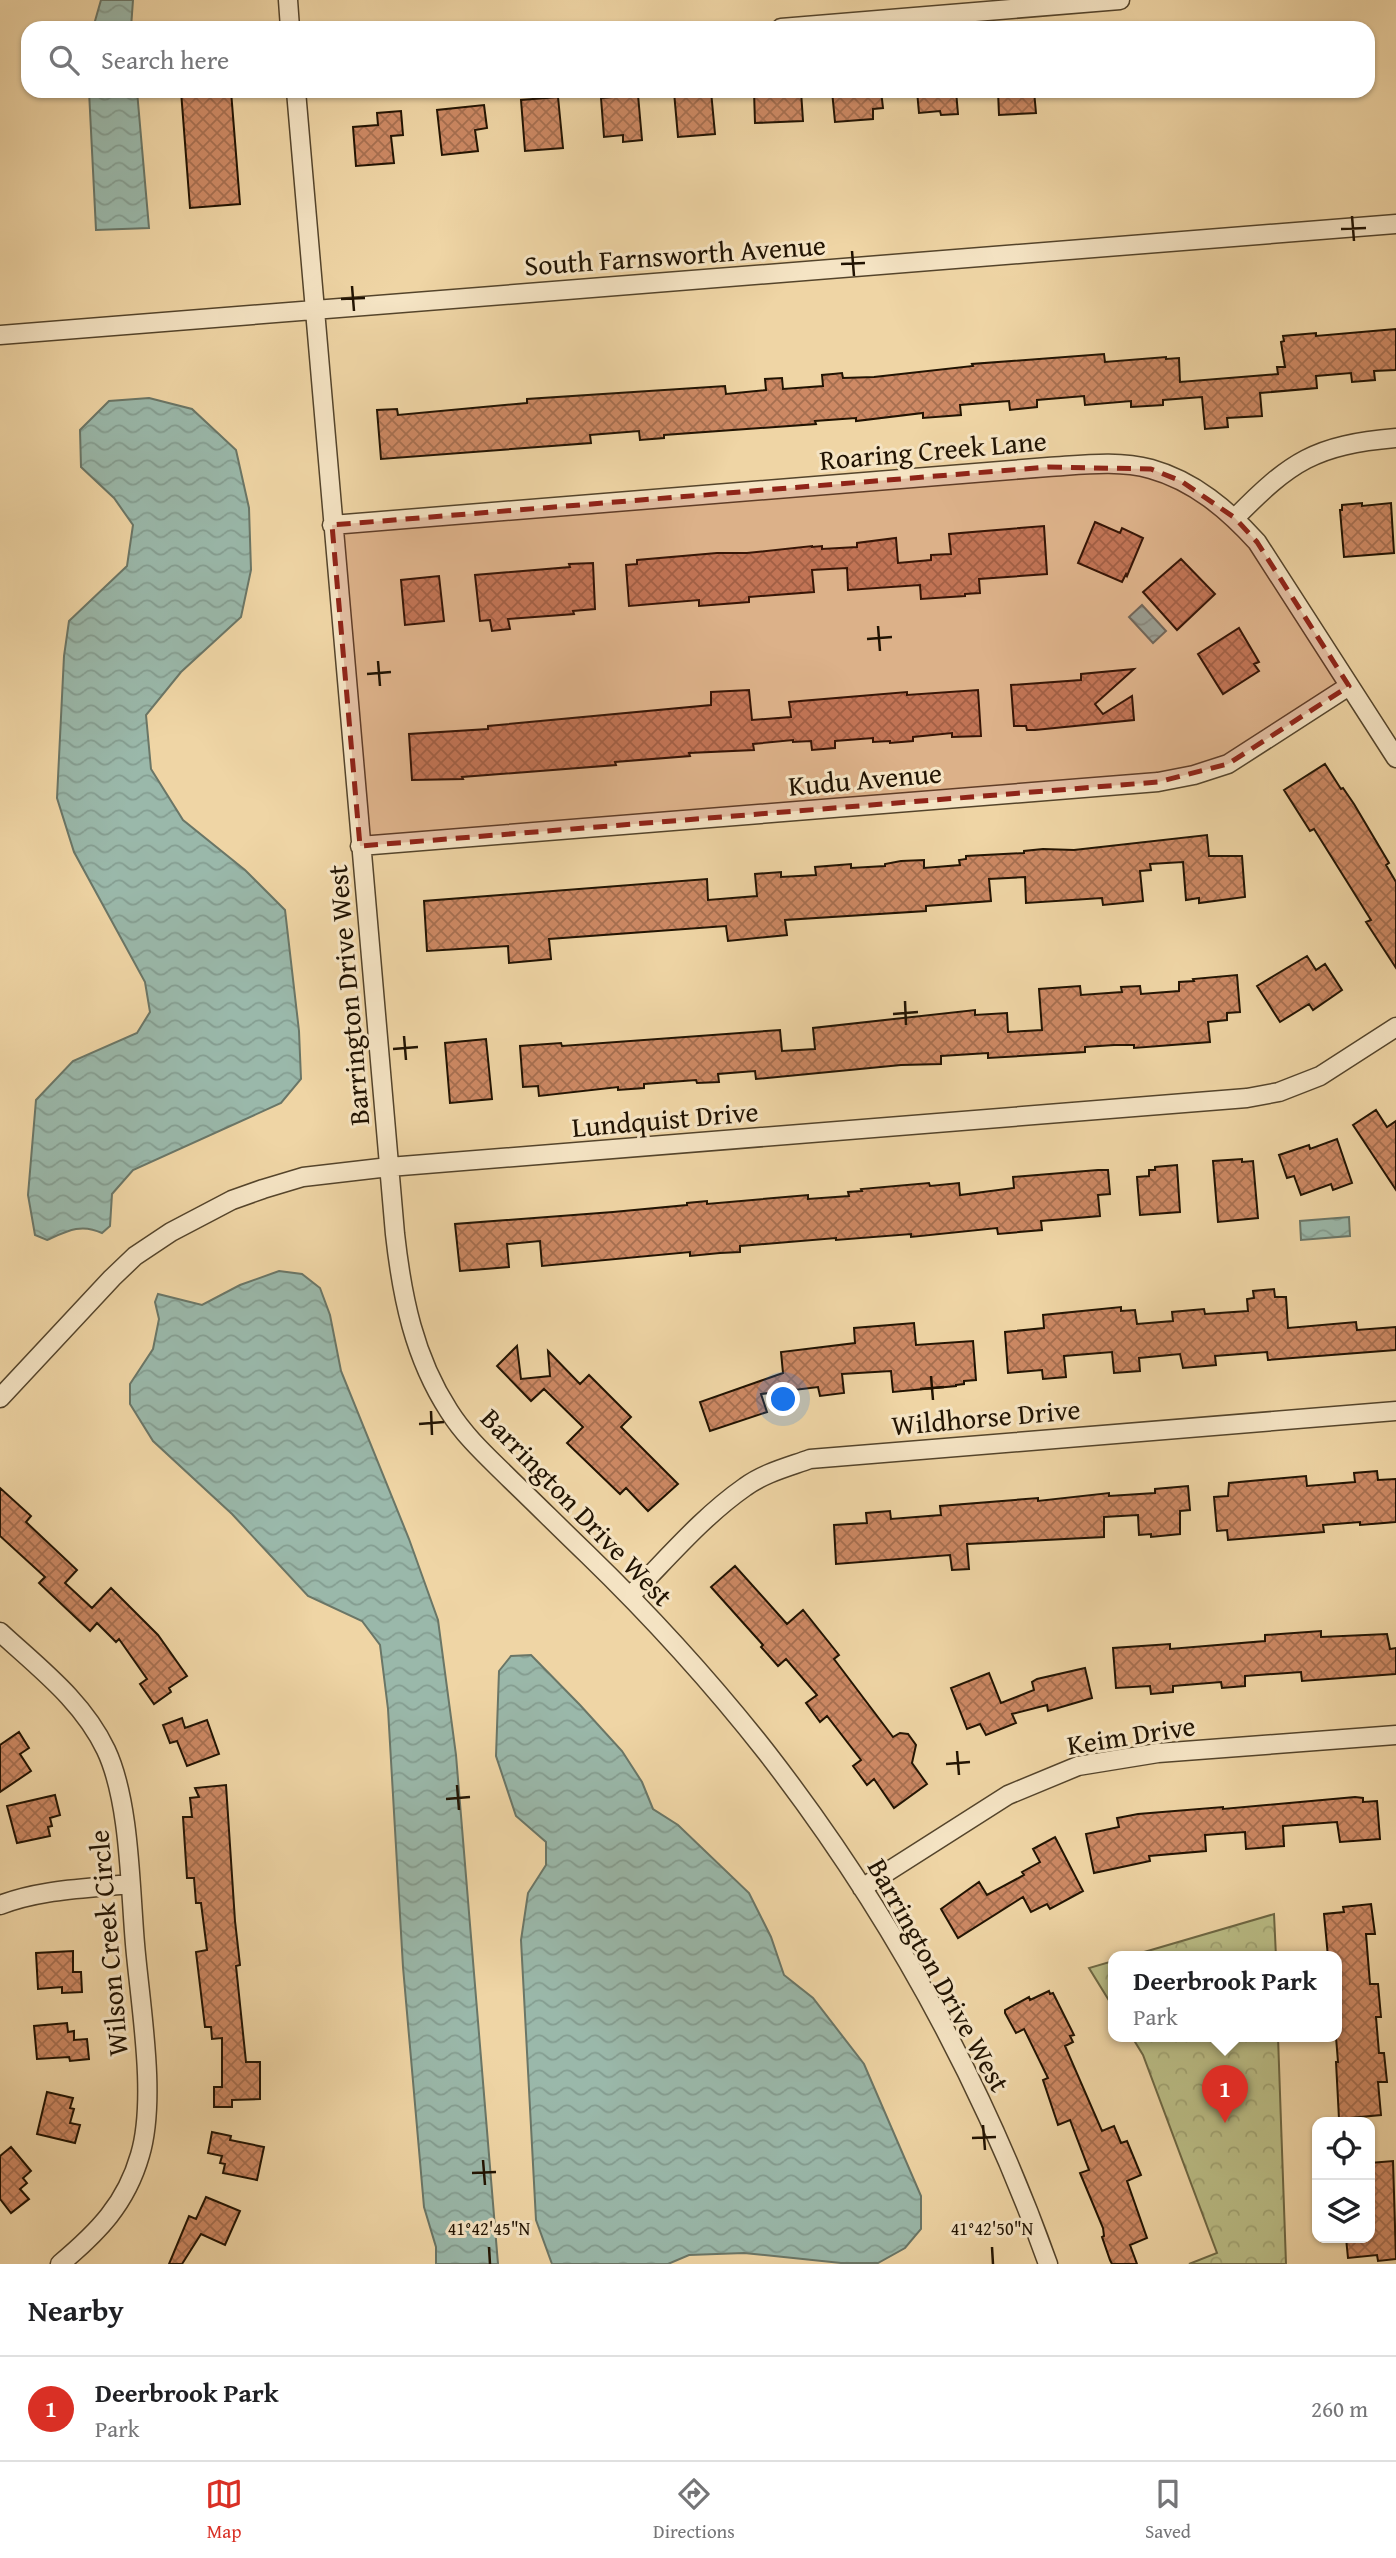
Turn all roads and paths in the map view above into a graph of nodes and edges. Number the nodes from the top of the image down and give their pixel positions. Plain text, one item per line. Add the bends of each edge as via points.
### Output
1 (288, 0) edge
2 (1120, 0) edge
3 (290, 21) edge
4 (865, 21) edge
5 (297, 98) edge
6 (1396, 223) edge
7 (314, 310) junction
8 (0, 335) edge
9 (1396, 438) edge
10 (1235, 518) junction
11 (332, 525) junction
12 (1349, 686) junction
13 (1396, 758) edge
14 (360, 846) junction
15 (1396, 1027) edge
16 (389, 1167) junction
17 (0, 1398) edge
18 (1396, 1411) edge
19 (630, 1596) junction
20 (0, 1632) edge
21 (1396, 1735) edge
22 (129, 1884) junction
23 (863, 1888) junction
24 (0, 1905) edge
25 (60, 2264) edge
26 (1048, 2264) edge

1 - 3 street
2 - 4 street
5 - 7 street, Barrington Drive West
6 - 7 street, South Farnsworth Avenue
7 - 8 street, South Farnsworth Avenue
7 - 11 street, Barrington Drive West
9 - 10 street via 1361,441 1316,454 1275,479
10 - 11 street, Roaring Creek Lane via 1181,481 1151,469 1089,464
10 - 12 street, Roaring Creek Lane via 1257,542
11 - 14 street, Barrington Drive West
12 - 13 street, Roaring Creek Lane
12 - 14 street, Kudu Avenue via 1228,764 1158,782
14 - 16 street, Barrington Drive West
15 - 16 street, Lundquist Drive via 1320,1076 1247,1098
16 - 17 street, Lundquist Drive via 303,1177 232,1200 171,1232 112,1278
16 - 19 street, Barrington Drive West via 400,1284 413,1337 431,1379 472,1441
18 - 19 street, Wildhorse Drive via 810,1459 746,1486
19 - 23 street, Barrington Drive West via 766,1752
20 - 22 street, Wilson Creek Circle via 63,1691 95,1729 120,1795
21 - 23 street, Keim Drive via 1158,1753 1078,1766 1008,1795
22 - 24 street via 41,1894
22 - 25 street, Wilson Creek Circle via 148,2106 141,2153 121,2203 90,2239
23 - 26 street, Barrington Drive West via 946,2028 1000,2143

